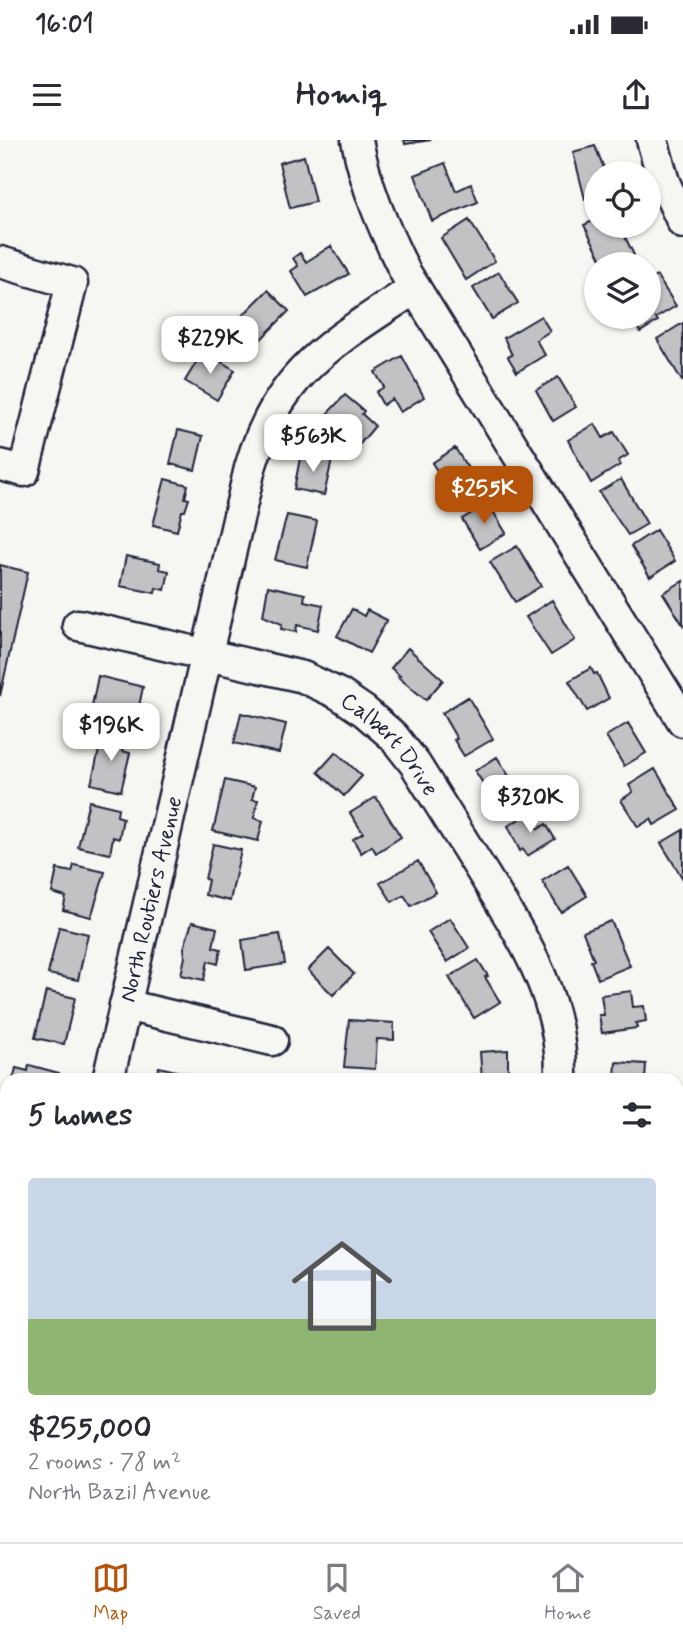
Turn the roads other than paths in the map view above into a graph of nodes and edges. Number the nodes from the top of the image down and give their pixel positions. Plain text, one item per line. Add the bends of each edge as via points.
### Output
1 (357, 140) edge
2 (652, 140) edge
3 (679, 206) edge
4 (0, 262) edge
5 (415, 288) junction
6 (0, 465) edge
7 (78, 625) dead end
8 (206, 653) junction
9 (679, 704) edge
10 (125, 1005) junction
11 (272, 1040) dead end
12 (110, 1073) edge
13 (560, 1073) edge

1 - 5 street via 372,200
2 - 3 street
4 - 6 street via 72,283 24,471
5 - 8 street, North Routiers Avenue via 327,347 276,405 250,468
5 - 9 street
7 - 8 street, Calbert Drive
8 - 10 street, North Routiers Avenue
8 - 13 street, Calbert Drive via 321,685 364,711 411,757 534,957 556,1022
10 - 11 street
10 - 12 street, North Routiers Avenue

